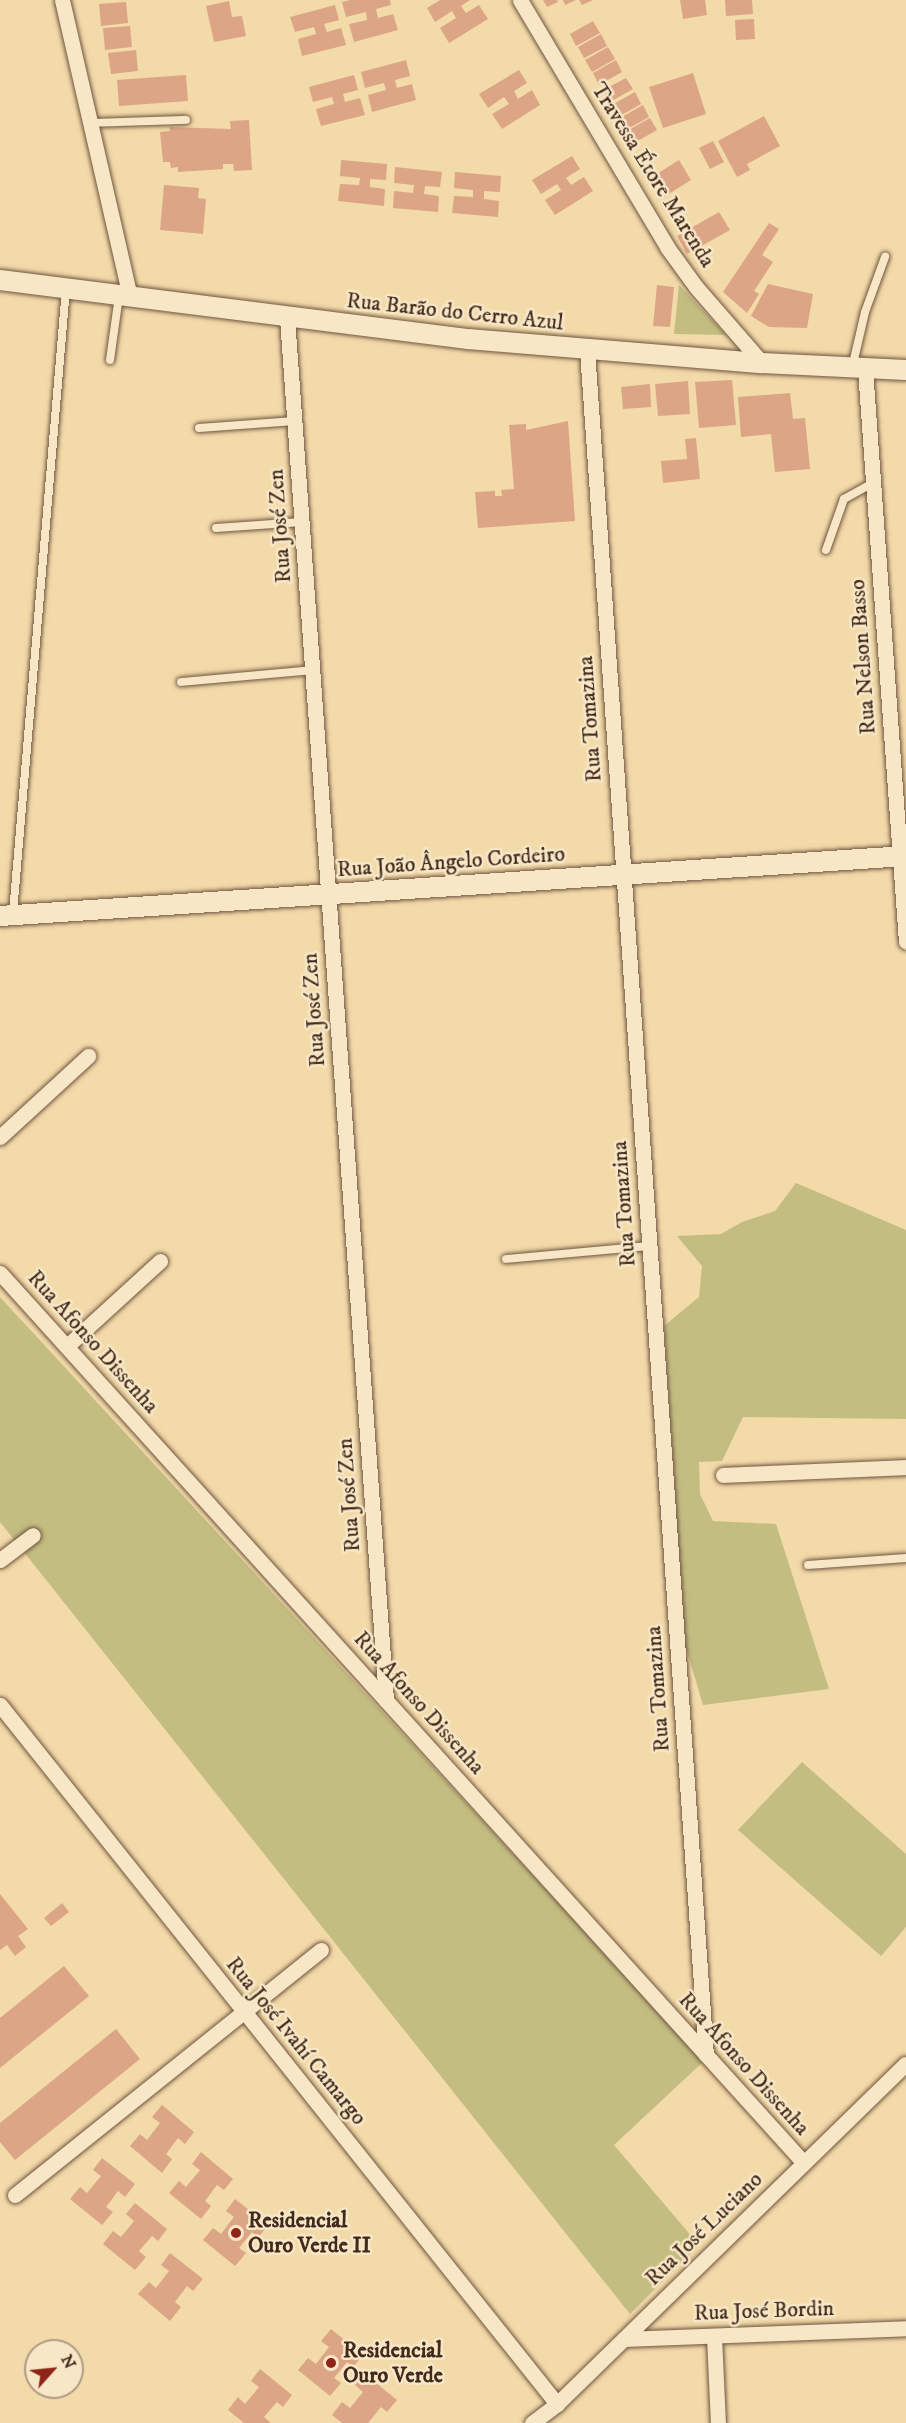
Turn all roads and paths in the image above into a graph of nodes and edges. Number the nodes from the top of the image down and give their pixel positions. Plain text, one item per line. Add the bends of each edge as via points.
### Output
1 (62, 0) edge
2 (520, 0) edge
3 (186, 120) dead end
4 (90, 123) junction
5 (885, 257) dead end
6 (0, 280) edge
7 (66, 289) junction
8 (125, 295) junction
9 (287, 318) junction
10 (587, 350) junction
11 (110, 360) dead end
12 (762, 363) junction
13 (859, 369) junction
14 (906, 370) edge
15 (295, 421) junction
16 (199, 428) dead end
17 (873, 483) junction
18 (302, 522) junction
19 (216, 528) dead end
20 (826, 550) dead end
21 (312, 670) junction
22 (181, 682) dead end
23 (903, 856) edge
24 (624, 875) junction
25 (328, 894) junction
26 (6, 915) edge
27 (906, 942) edge
28 (88, 1056) dead end
29 (0, 1137) edge
30 (650, 1246) junction
31 (506, 1259) dead end
32 (160, 1261) dead end
33 (0, 1273) edge
34 (66, 1346) junction
35 (906, 1467) edge
36 (723, 1475) dead end
37 (33, 1535) dead end
38 (906, 1558) edge
39 (0, 1560) edge
40 (808, 1564) dead end
41 (386, 1700) junction
42 (0, 1706) edge
43 (321, 1950) dead end
44 (244, 2011) junction
45 (706, 2055) junction
46 (906, 2064) edge
47 (804, 2163) junction
48 (15, 2195) dead end
49 (906, 2328) edge
50 (714, 2336) junction
51 (624, 2339) junction
52 (557, 2404) junction
53 (532, 2423) edge
54 (718, 2423) edge

1 - 4 street
2 - 12 street, Travessa Étore Marenda via 683,269
3 - 4 lane
4 - 8 street
5 - 13 lane via 865,312
6 - 7 main road, Rua Barão do Cerro Azul
7 - 8 main road, Rua Barão do Cerro Azul
7 - 26 lane
8 - 9 main road, Rua Barão do Cerro Azul
8 - 11 lane
9 - 10 main road, Rua Barão do Cerro Azul
9 - 15 street, Rua José Zen
10 - 12 main road, Rua Barão do Cerro Azul
10 - 24 street, Rua Tomazina
12 - 13 main road, Rua Barão do Cerro Azul
13 - 14 main road, Rua Barão do Cerro Azul
13 - 17 street, Rua Nelson Basso
15 - 16 lane
15 - 18 street, Rua José Zen
17 - 20 lane via 844,499
17 - 23 street, Rua Nelson Basso
18 - 19 lane
18 - 21 street, Rua José Zen
21 - 22 lane
21 - 25 street, Rua José Zen
23 - 24 main road, Rua João Ângelo Cordeiro
23 - 27 street, Rua Nelson Basso
24 - 25 main road, Rua João Ângelo Cordeiro
24 - 30 street, Rua Tomazina
25 - 26 main road, Rua João Ângelo Cordeiro
25 - 41 street, Rua José Zen
28 - 29 street
30 - 31 lane
30 - 45 street, Rua Tomazina
32 - 34 street
33 - 34 street, Rua Afonso Dissenha
34 - 41 street, Rua Afonso Dissenha
35 - 36 street
37 - 39 street
38 - 40 lane
41 - 45 street, Rua Afonso Dissenha
42 - 44 street, Rua José Ivahí Camargo
43 - 44 street
44 - 48 street
44 - 52 street, Rua José Ivahí Camargo
45 - 47 street, Rua Afonso Dissenha
46 - 47 street, Rua José Luciano
47 - 51 street, Rua José Luciano
49 - 50 street, Rua José Bordin
50 - 51 street, Rua José Bordin
50 - 54 street
51 - 52 street, Rua José Luciano
52 - 53 street, Rua José Luciano

